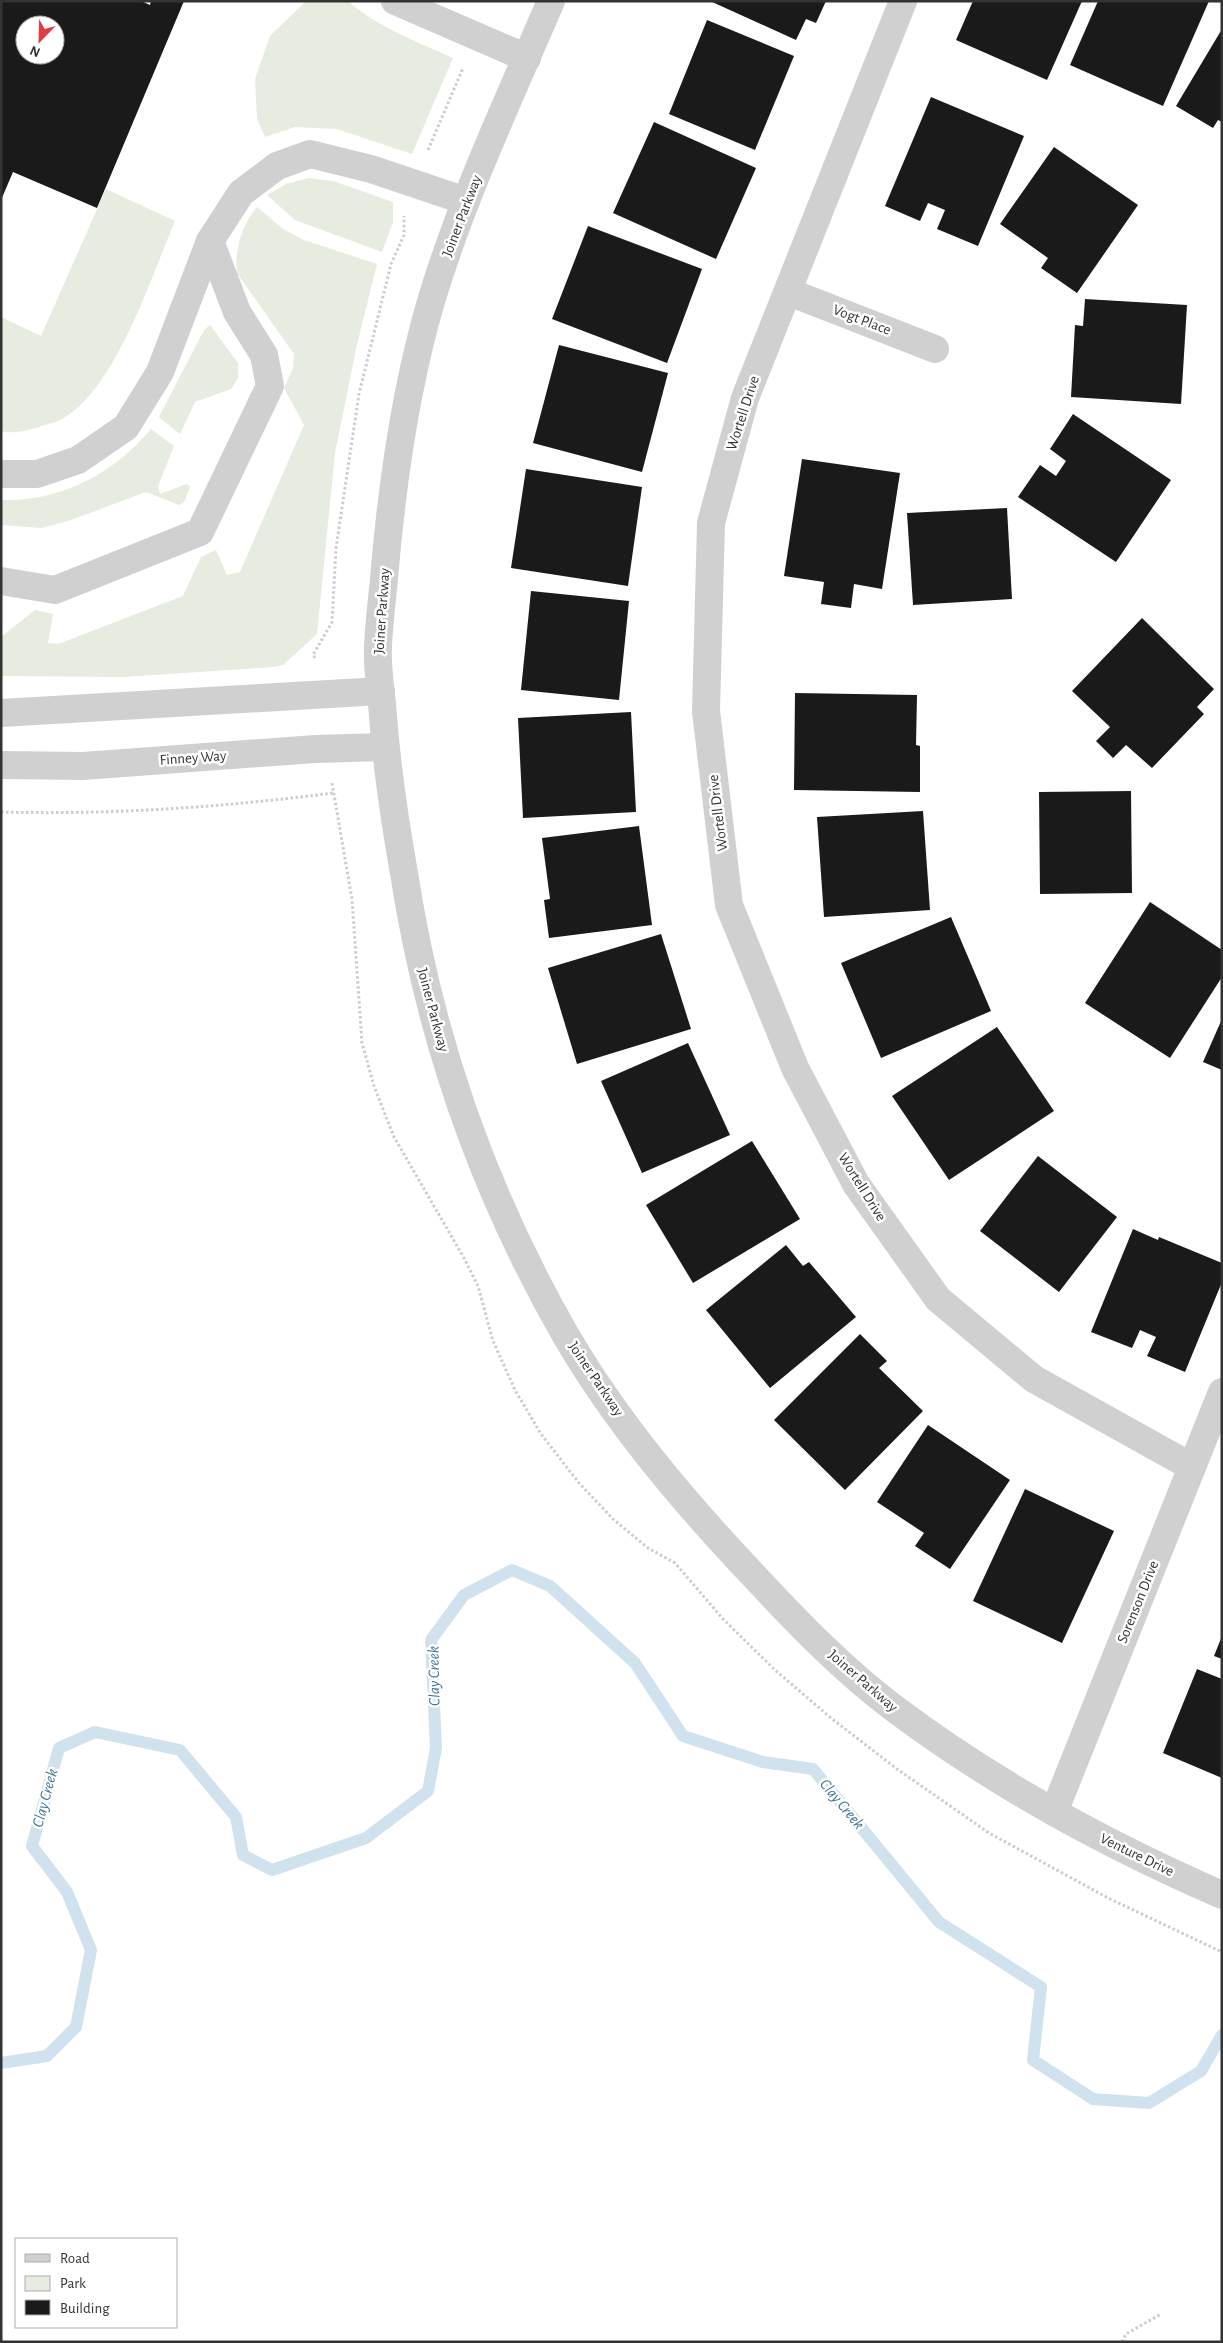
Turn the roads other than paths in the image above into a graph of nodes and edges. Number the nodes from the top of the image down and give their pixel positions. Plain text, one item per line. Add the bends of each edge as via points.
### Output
1 (395, 1) edge
2 (551, 1) edge
3 (903, 1) edge
4 (527, 58) junction
5 (466, 201) junction
6 (210, 241) junction
7 (789, 292) junction
8 (935, 349) dead end
9 (1, 474) edge
10 (1, 581) edge
11 (381, 691) junction
12 (1, 713) edge
13 (385, 747) junction
14 (1, 765) edge
15 (1222, 1392) edge
16 (1192, 1468) junction
17 (1054, 1812) junction
18 (1222, 1895) edge

1 - 4 street
2 - 4 street, Joiner Parkway
3 - 7 street, Wortell Drive
4 - 5 street, Joiner Parkway
5 - 6 street via 370,169 310,154 277,166 240,193
5 - 11 street, Joiner Parkway via 431,301 406,410 389,522 379,630
6 - 9 street via 160,372 126,427 78,460 37,474
6 - 10 street via 237,312 264,355 270,386 200,532 55,590
7 - 8 street, Vogt Place
7 - 16 street, Wortell Drive via 745,398 711,523 706,711 729,905 795,1068 856,1184 938,1299 1034,1379
11 - 12 street
11 - 13 street, Joiner Parkway
13 - 14 street, Finney Way via 82,766
13 - 17 street, Joiner Parkway via 414,938 463,1115 500,1205 566,1335 613,1407 706,1526 833,1656 889,1705 958,1755
15 - 16 street, Sorenson Drive
16 - 17 street, Sorenson Drive
17 - 18 street, Venture Drive

